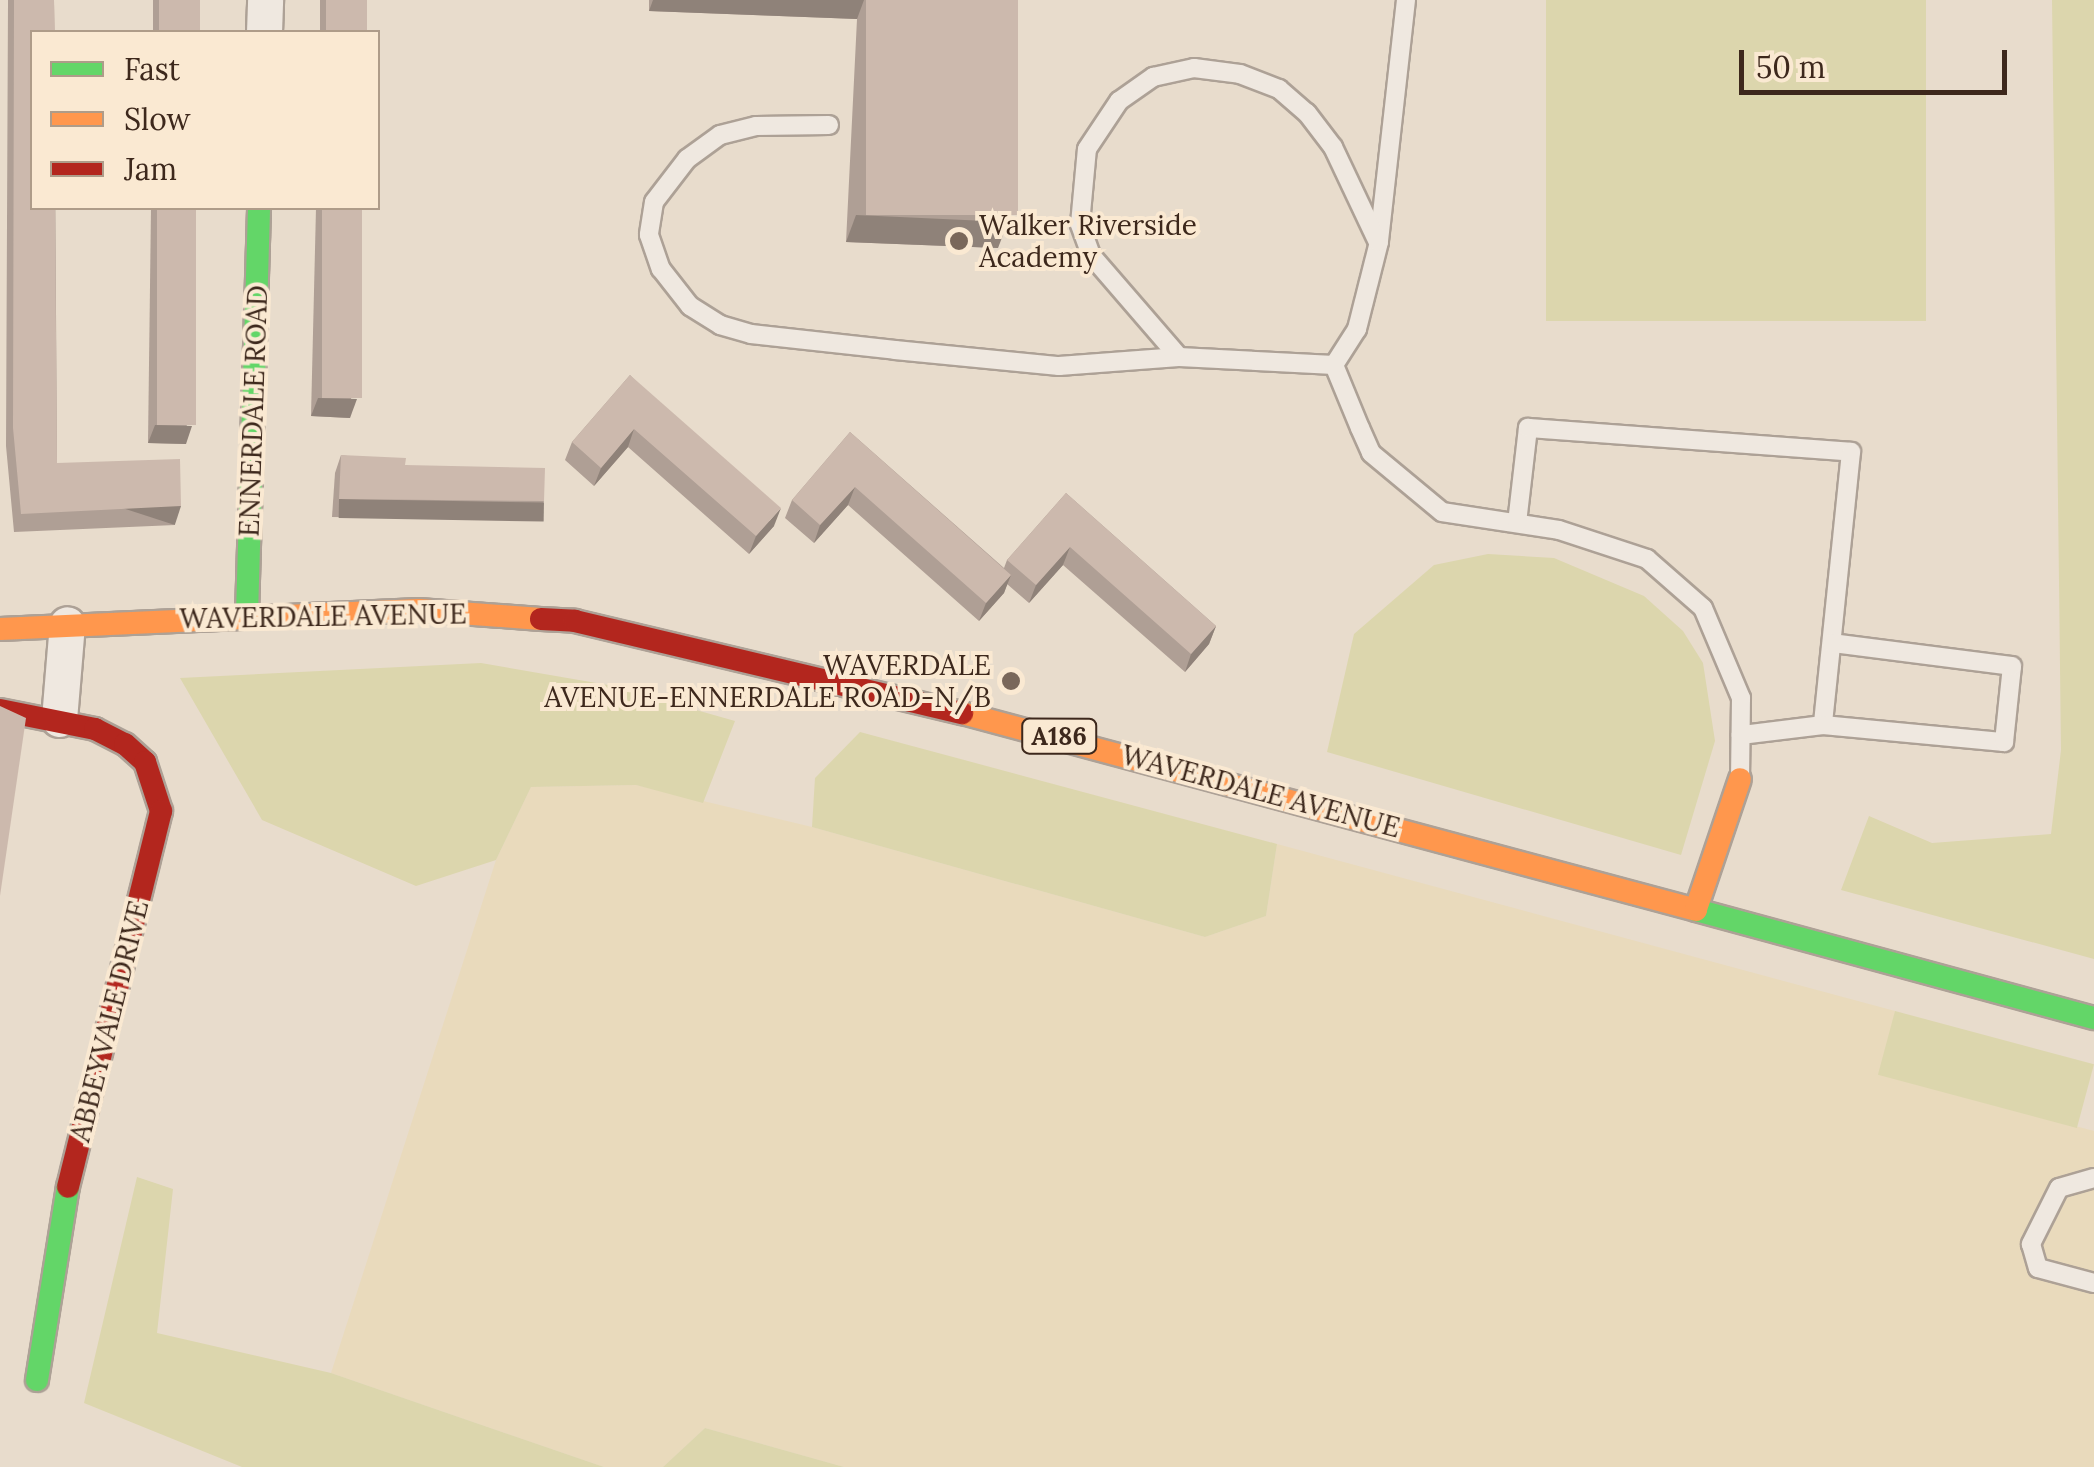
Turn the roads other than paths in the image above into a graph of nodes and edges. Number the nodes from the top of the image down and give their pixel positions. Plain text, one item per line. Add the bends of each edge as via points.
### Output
1 (265, 0) edge
2 (1406, 0) edge
3 (264, 30) edge
4 (828, 125) dead end
5 (259, 210) edge
6 (1379, 242) junction
7 (1179, 357) junction
8 (1334, 365) junction
9 (1517, 523) junction
10 (247, 614) junction
11 (67, 624) junction
12 (0, 629) edge
13 (1832, 643) junction
14 (0, 710) edge
15 (58, 719) junction
16 (1823, 725) junction
17 (1741, 735) junction
18 (1740, 779) joint
19 (1696, 910) junction
20 (2094, 1018) edge
21 (2094, 1178) edge
22 (2094, 1283) edge
23 (37, 1380) dead end

1 - 3 street
2 - 6 lane
4 - 7 lane via 756,126 720,135 686,159 654,202 649,236 661,270 690,306 751,334 895,350 1058,366
5 - 10 main road, ENNERDALE ROAD
6 - 7 lane via 1333,148 1279,90 1240,74 1194,68 1153,77 1119,100 1087,149 1080,224 1112,287
6 - 8 lane via 1357,329
7 - 8 lane
8 - 9 lane via 1372,453 1442,512
9 - 13 lane via 1528,428 1851,452
9 - 17 lane via 1648,559 1702,608 1741,698
10 - 11 main road, WAVERDALE AVENUE / A186
10 - 19 main road, WAVERDALE AVENUE / A186 via 419,610 574,621 1047,732
11 - 12 main road, WAVERDALE AVENUE / A186
11 - 15 street
13 - 16 lane
13 - 16 lane via 2012,666 2004,742
14 - 15 main road, ABBEYVALE DRIVE
15 - 23 main road, ABBEYVALE DRIVE via 125,744 145,762 160,811 70,1175
16 - 17 lane
17 - 18 lane
18 - 19 main road
19 - 20 main road, WAVERDALE AVENUE / A186
21 - 22 lane via 2059,1188 2031,1244 2038,1268

